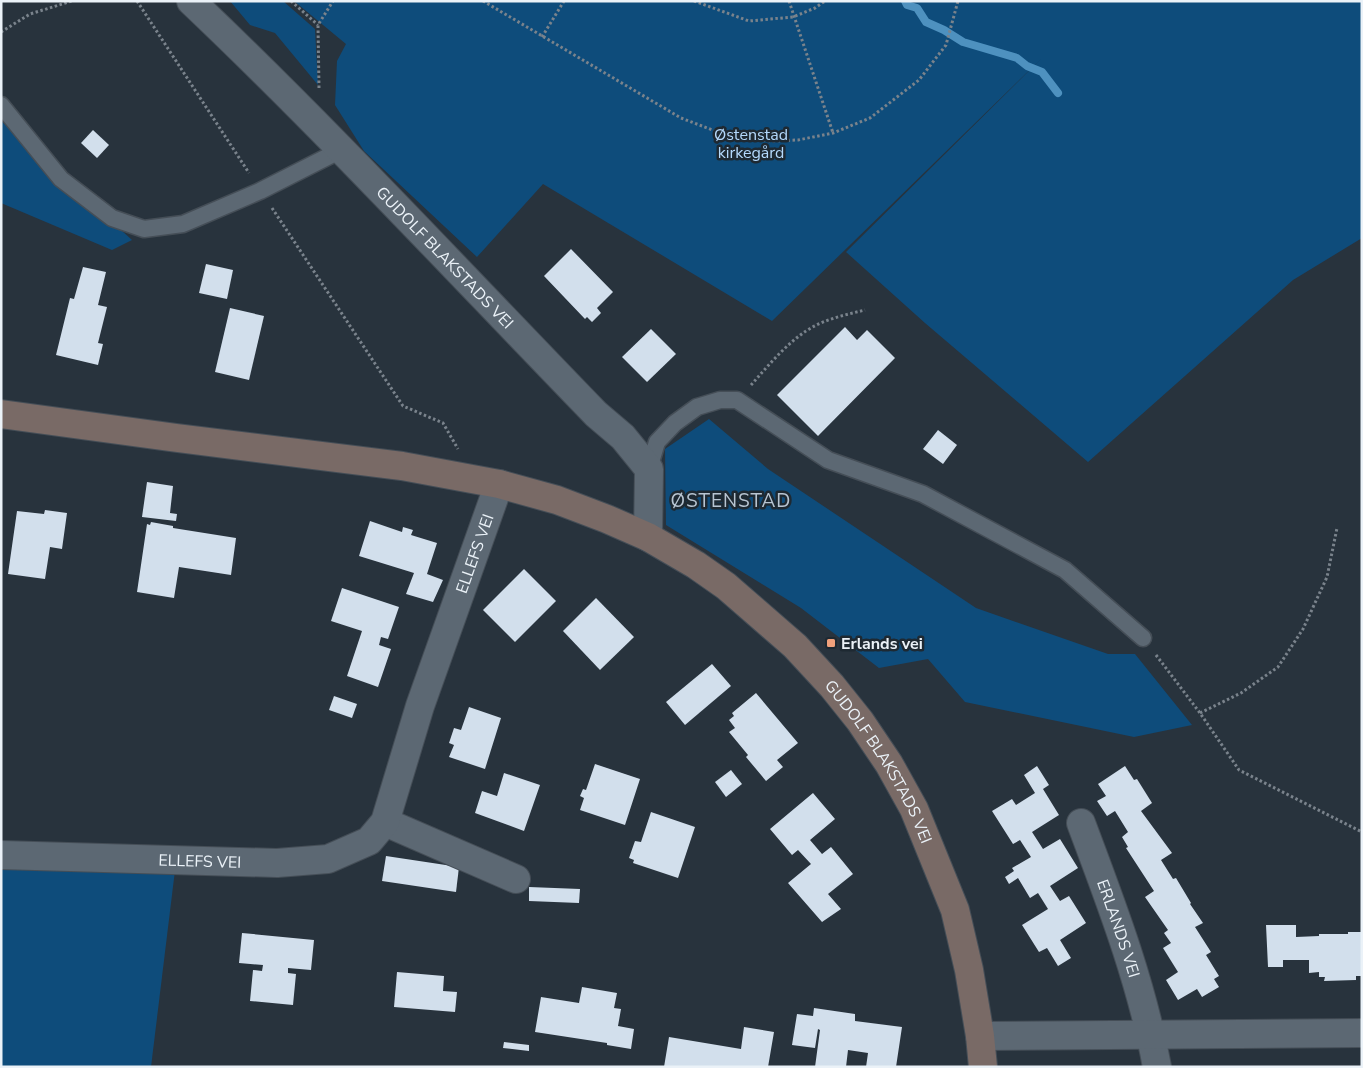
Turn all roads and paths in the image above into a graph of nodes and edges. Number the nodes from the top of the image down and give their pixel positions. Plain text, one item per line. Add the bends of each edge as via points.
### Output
1 (72, 1) edge
2 (137, 1) edge
3 (191, 1) edge
4 (291, 1) edge
5 (333, 1) edge
6 (483, 1) edge
7 (564, 1) edge
8 (694, 1) edge
9 (789, 1) edge
10 (826, 1) edge
11 (958, 1) edge
12 (794, 17) junction
13 (318, 25) junction
14 (1, 32) edge
15 (542, 37) junction
16 (320, 92) dead end
17 (1, 105) edge
18 (834, 133) junction
19 (341, 150) junction
20 (260, 191) junction
21 (865, 310) dead end
22 (750, 386) dead end
23 (1, 414) edge
24 (459, 451) dead end
25 (649, 469) junction
26 (499, 484) junction
27 (1337, 528) dead end
28 (648, 537) junction
29 (1143, 638) joint
30 (1200, 713) junction
31 (385, 822) junction
32 (1081, 823) dead end
33 (1362, 832) edge
34 (1, 855) edge
35 (516, 879) dead end
36 (1362, 1033) edge
37 (1152, 1035) junction
38 (980, 1036) junction
39 (983, 1067) edge
40 (1157, 1067) edge

1 - 14 path via 30,14
2 - 20 path
3 - 19 street, GUDOLF BLAKSTADS VEI
4 - 13 path
5 - 13 path
6 - 15 path
7 - 15 path
8 - 12 path via 749,20
9 - 12 path
10 - 12 path
11 - 18 path via 946,45 919,80 870,118
12 - 18 path
13 - 16 path
15 - 18 path via 680,118 723,134 770,141
17 - 20 lane via 61,179 112,218 144,229 183,224
19 - 20 lane
19 - 25 street, GUDOLF BLAKSTADS VEI via 596,414 623,437
20 - 24 path via 403,406 443,423
21 - 22 path via 836,317 807,330
23 - 26 street, GUDOLF BLAKSTADS VEI via 402,466
25 - 28 street
25 - 29 lane via 657,442 675,423 698,408 720,400 737,400 828,460 923,494 1066,570
26 - 28 street, GUDOLF BLAKSTADS VEI via 557,500
26 - 31 street, ELLEFS VEI via 420,706
27 - 30 path via 1327,577 1304,629 1278,667 1242,693
28 - 38 street, GUDOLF BLAKSTADS VEI via 726,586 788,640 832,686 884,756 914,809 955,910
29 - 30 path
30 - 33 path via 1240,770
31 - 34 street, ELLEFS VEI via 369,841 328,859 276,863
31 - 35 street
32 - 37 street, ERLANDS VEI via 1116,918
36 - 37 street
37 - 38 street
37 - 40 street, ERLANDS VEI
38 - 39 street, GUDOLF BLAKSTADS VEI

